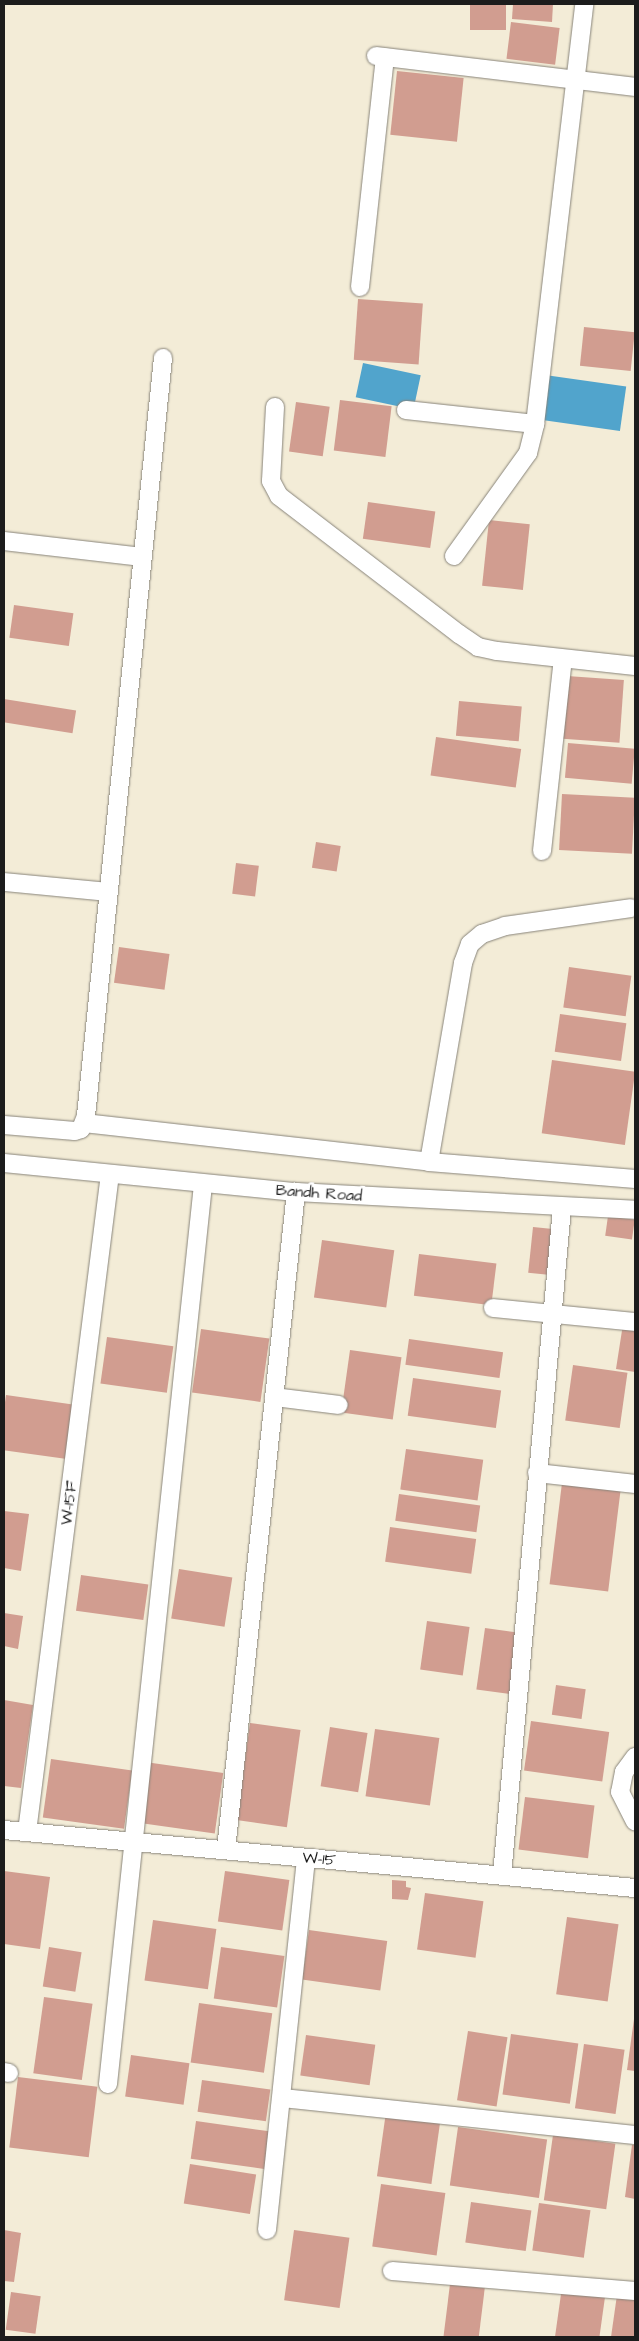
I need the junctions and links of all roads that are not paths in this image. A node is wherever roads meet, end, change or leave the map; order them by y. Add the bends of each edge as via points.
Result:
1 (584, 4) edge
2 (575, 80) junction
3 (635, 87) edge
4 (360, 287) dead end
5 (164, 358) dead end
6 (275, 407) dead end
7 (406, 410) dead end
8 (535, 424) junction
9 (4, 541) edge
10 (454, 556) dead end
11 (142, 557) junction
12 (563, 658) junction
13 (635, 666) edge
14 (542, 851) dead end
15 (4, 882) edge
16 (108, 892) junction
17 (631, 908) dead end
18 (84, 1124) junction
19 (4, 1125) edge
20 (4, 1162) edge
21 (429, 1162) junction
22 (110, 1174) junction
23 (635, 1179) edge
24 (203, 1185) junction
25 (296, 1192) junction
26 (562, 1208) junction
27 (635, 1210) edge
28 (493, 1308) dead end
29 (550, 1313) junction
30 (635, 1322) edge
31 (274, 1397) junction
32 (338, 1405) dead end
33 (537, 1473) junction
34 (635, 1484) edge
35 (635, 1757) edge
36 (635, 1821) edge
37 (4, 1830) edge
38 (27, 1832) junction
39 (132, 1841) junction
40 (226, 1850) junction
41 (306, 1858) junction
42 (502, 1875) junction
43 (635, 1888) edge
44 (108, 2084) dead end
45 (282, 2098) junction
46 (635, 2135) edge
47 (267, 2230) dead end
48 (392, 2271) dead end
49 (635, 2291) edge

1 - 2 street
2 - 3 street
2 - 4 street via 381,57
2 - 8 street
5 - 11 street
6 - 12 street via 271,480 279,496 478,647
7 - 8 street
8 - 10 street via 528,453
9 - 11 street
11 - 16 street
12 - 13 street
12 - 14 street
15 - 16 street
16 - 18 street
17 - 21 street via 505,926 482,934 470,944 463,963
18 - 19 street via 81,1129 69,1131
18 - 21 street
20 - 22 street, Bandh Road
21 - 23 street
22 - 24 street, Bandh Road
22 - 38 street, W-15F
24 - 25 street, Bandh Road
24 - 39 street
25 - 26 street, Bandh Road
25 - 31 street
26 - 27 street, Bandh Road
26 - 29 street
28 - 29 street
29 - 30 street
29 - 33 street
31 - 32 street
31 - 40 street
33 - 34 street
33 - 42 street
35 - 36 street via 624,1772 620,1792
37 - 38 street, W-15
38 - 39 street, W-15
39 - 40 street, W-15
39 - 44 street
40 - 41 street, W-15
41 - 42 street, W-15
41 - 45 street
42 - 43 street, W-15
45 - 46 street
45 - 47 street
48 - 49 street

